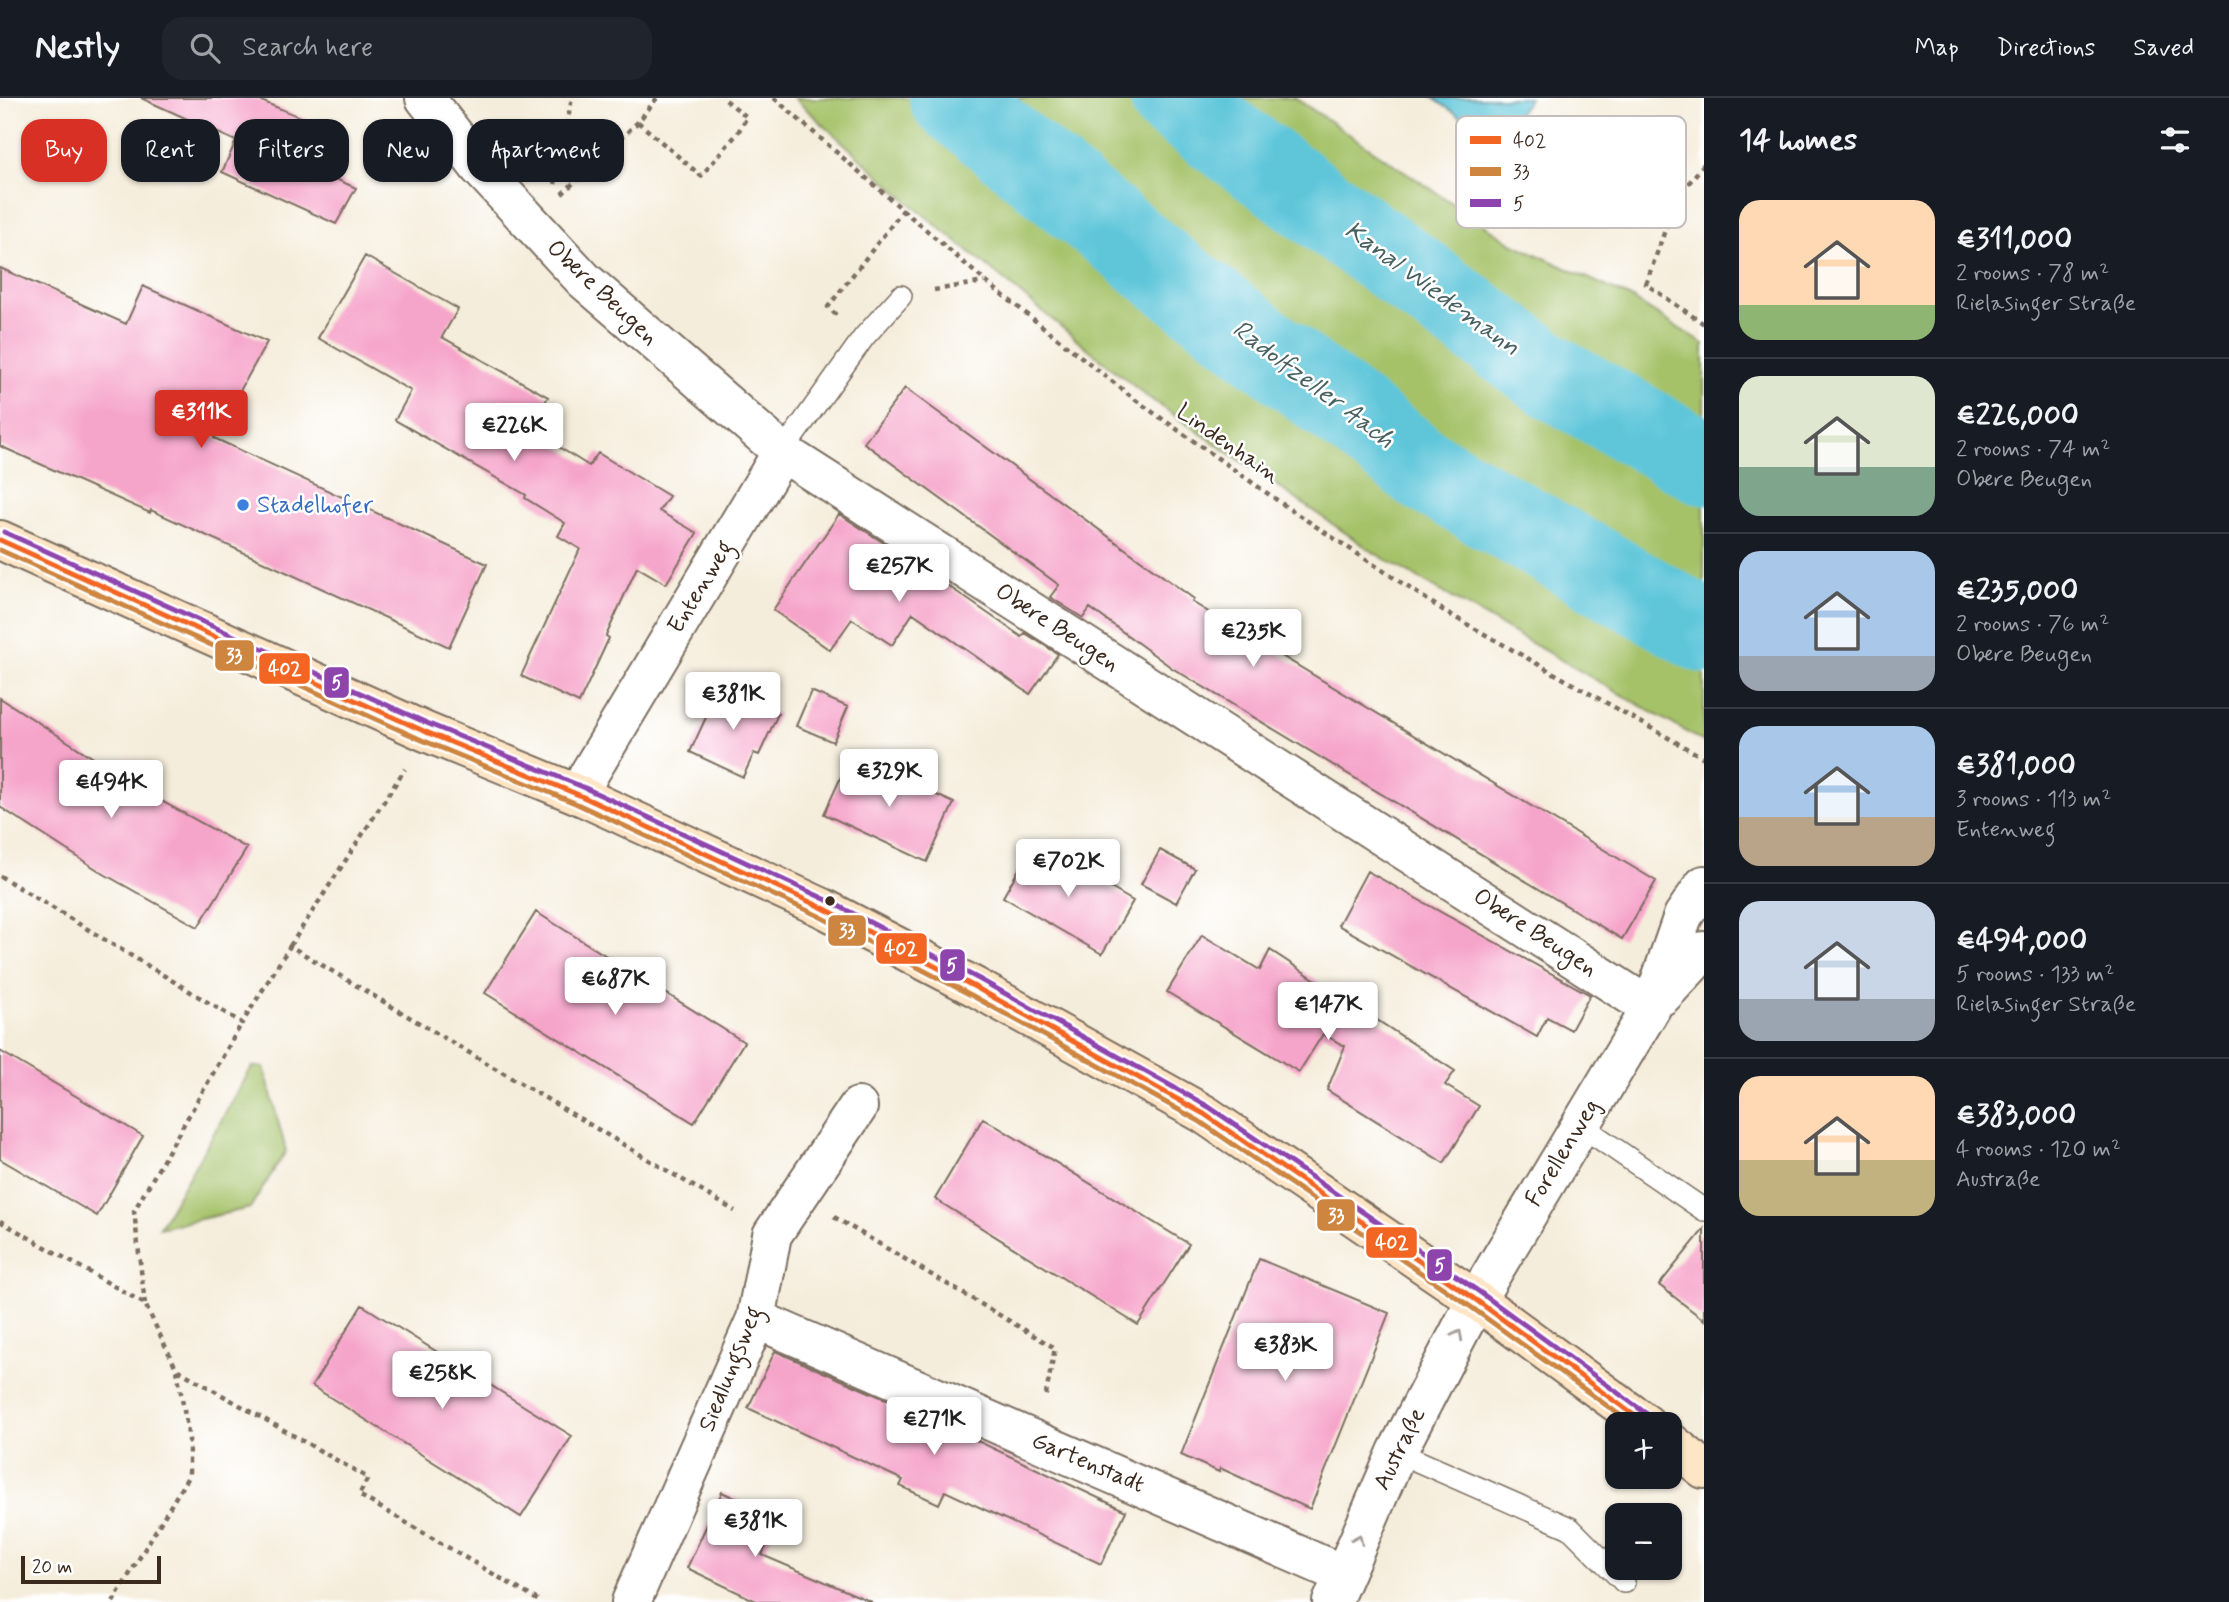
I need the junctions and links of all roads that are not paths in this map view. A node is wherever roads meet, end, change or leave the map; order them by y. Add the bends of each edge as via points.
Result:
1 (425, 98) edge
2 (901, 296) road end
3 (782, 452) junction
4 (0, 540) edge
5 (579, 796) junction
6 (1704, 885) edge
7 (1704, 951) edge
8 (1651, 1008) junction
9 (858, 1107) dead end
10 (1580, 1125) junction
11 (1704, 1210) edge
12 (1476, 1300) junction
13 (756, 1319) junction
14 (1630, 1412) edge
15 (1397, 1452) junction
16 (1682, 1452) edge
17 (1704, 1469) edge
18 (1624, 1582) dead end
19 (1337, 1588) edge
20 (631, 1602) edge

1 - 3 street, Obere Beugen via 479,167 547,222 584,280
2 - 3 lane via 864,337
3 - 5 street, Entenweg
3 - 8 street, Obere Beugen
4 - 5 main road
5 - 12 main road via 823,908 1192,1108
6 - 8 street, Forellenweg via 1683,916
7 - 8 street, Forellenweg
8 - 10 street, Forellenweg
9 - 13 street, Siedlungsweg via 772,1235
10 - 11 lane
10 - 12 street, Forellenweg
12 - 14 main road
15 -> 12 street, Austraße
13 - 19 street, Gartenstadt via 1037,1441
13 - 20 street, Siedlungsweg
15 - 18 lane via 1570,1528
19 -> 15 street, Austraße
16 - 17 main road

